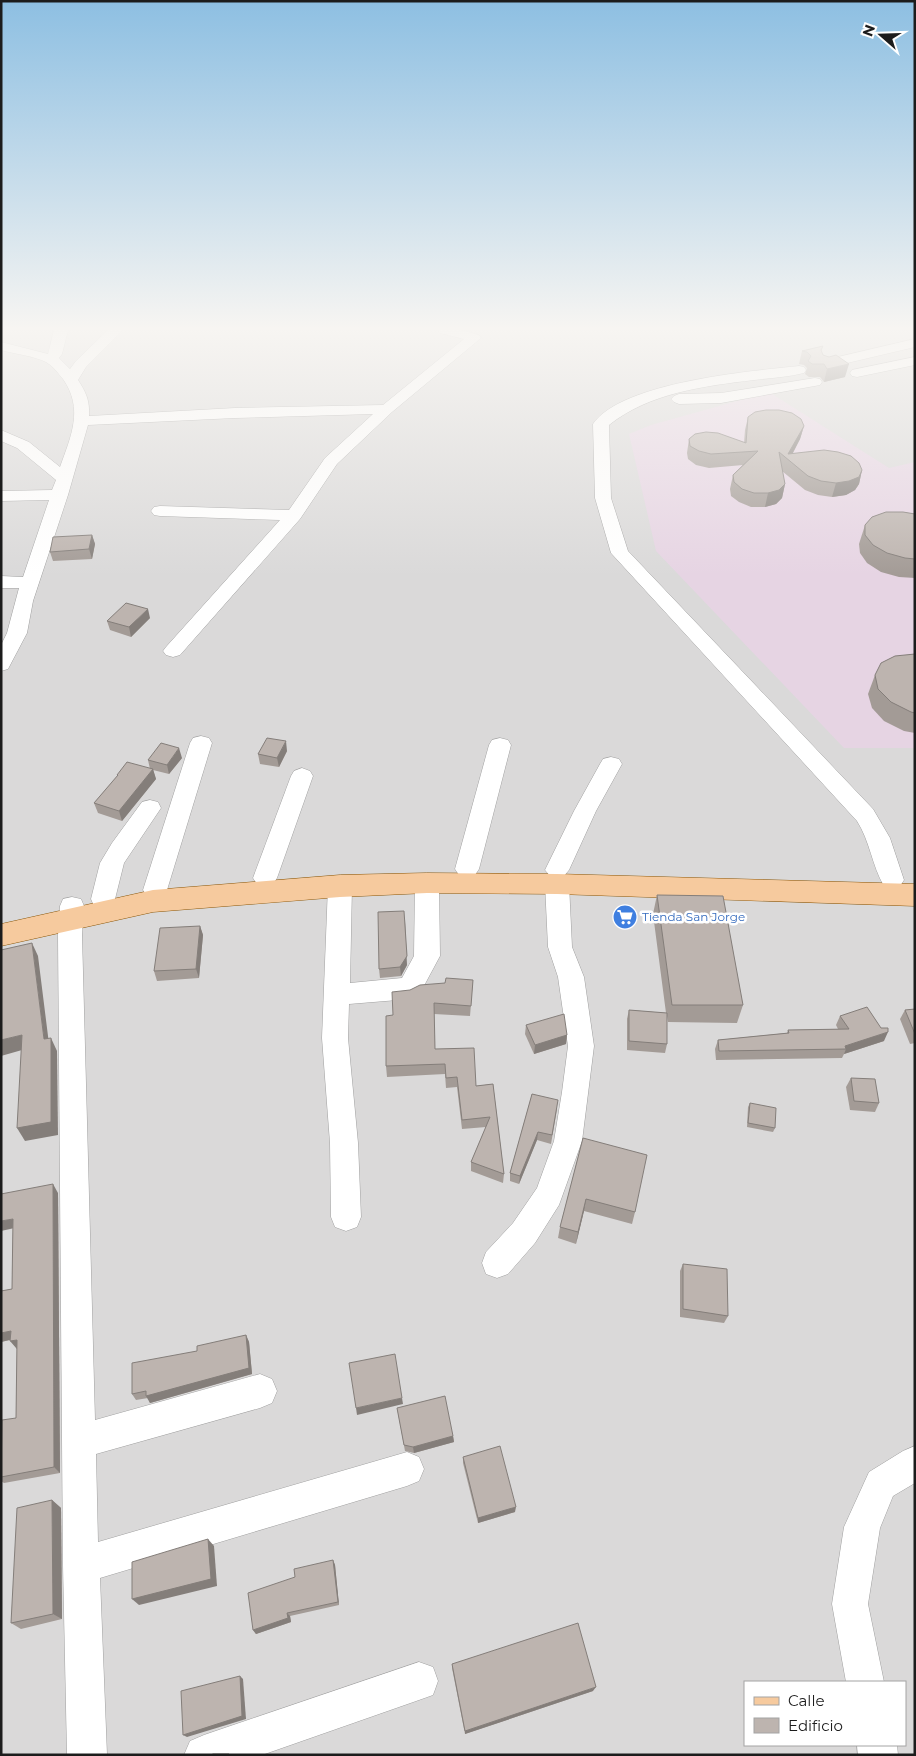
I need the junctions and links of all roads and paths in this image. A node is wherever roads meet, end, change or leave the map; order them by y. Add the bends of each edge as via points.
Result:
1 (82, 412) edge
2 (275, 412) edge
3 (384, 412) edge
4 (617, 412) edge
5 (81, 421) junction
6 (1, 435) edge
7 (62, 487) junction
8 (1, 496) edge
9 (160, 511) dead end
10 (294, 515) junction
11 (1, 582) edge
12 (27, 592) junction
13 (1, 623) edge
14 (173, 651) dead end
15 (1, 665) edge
16 (201, 743) dead end
17 (500, 745) dead end
18 (611, 764) dead end
19 (302, 776) dead end
20 (150, 808) dead end
21 (467, 869) junction
22 (557, 877) junction
23 (265, 878) junction
24 (427, 882) junction
25 (907, 885) edge
26 (340, 886) junction
27 (155, 890) junction
28 (103, 899) junction
29 (71, 913) junction
30 (1, 921) edge
31 (1, 935) edge
32 (336, 994) junction
33 (346, 1217) dead end
34 (497, 1262) dead end
35 (260, 1391) dead end
36 (79, 1442) junction
37 (915, 1463) edge
38 (407, 1469) dead end
39 (81, 1565) junction
40 (420, 1681) dead end
41 (865, 1681) edge
42 (87, 1755) edge
43 (204, 1755) edge

1 - 5 street
2 - 5 street
3 - 10 street via 331,461
4 - 25 street via 602,424 604,498 620,553 865,815
5 - 7 street
6 - 7 street via 23,444 38,455
7 - 8 street
7 - 12 street
9 - 10 street
10 - 14 street
11 - 12 street
12 - 13 street
12 - 15 street via 17,633
16 - 27 street
17 - 21 street
18 - 22 street via 585,812
19 - 23 street
20 - 28 street via 112,863
21 - 22 main road
21 - 23 main road via 341,872
22 - 24 main road
22 - 25 main road
22 - 34 street via 560,947 571,977 581,1046 576,1092 568,1141 549,1195 524,1233
23 - 27 main road
24 - 26 main road
24 - 32 street via 427,956 410,988
26 - 29 main road via 153,901
26 - 32 street
27 - 28 main road
28 - 29 main road
29 - 30 main road
29 - 31 main road
29 - 36 street
32 - 33 street via 335,1038 344,1143
35 - 36 street
36 - 39 street
37 - 41 street via 881,1484 862,1527 850,1604
38 - 39 street
39 - 42 street
40 - 43 street

